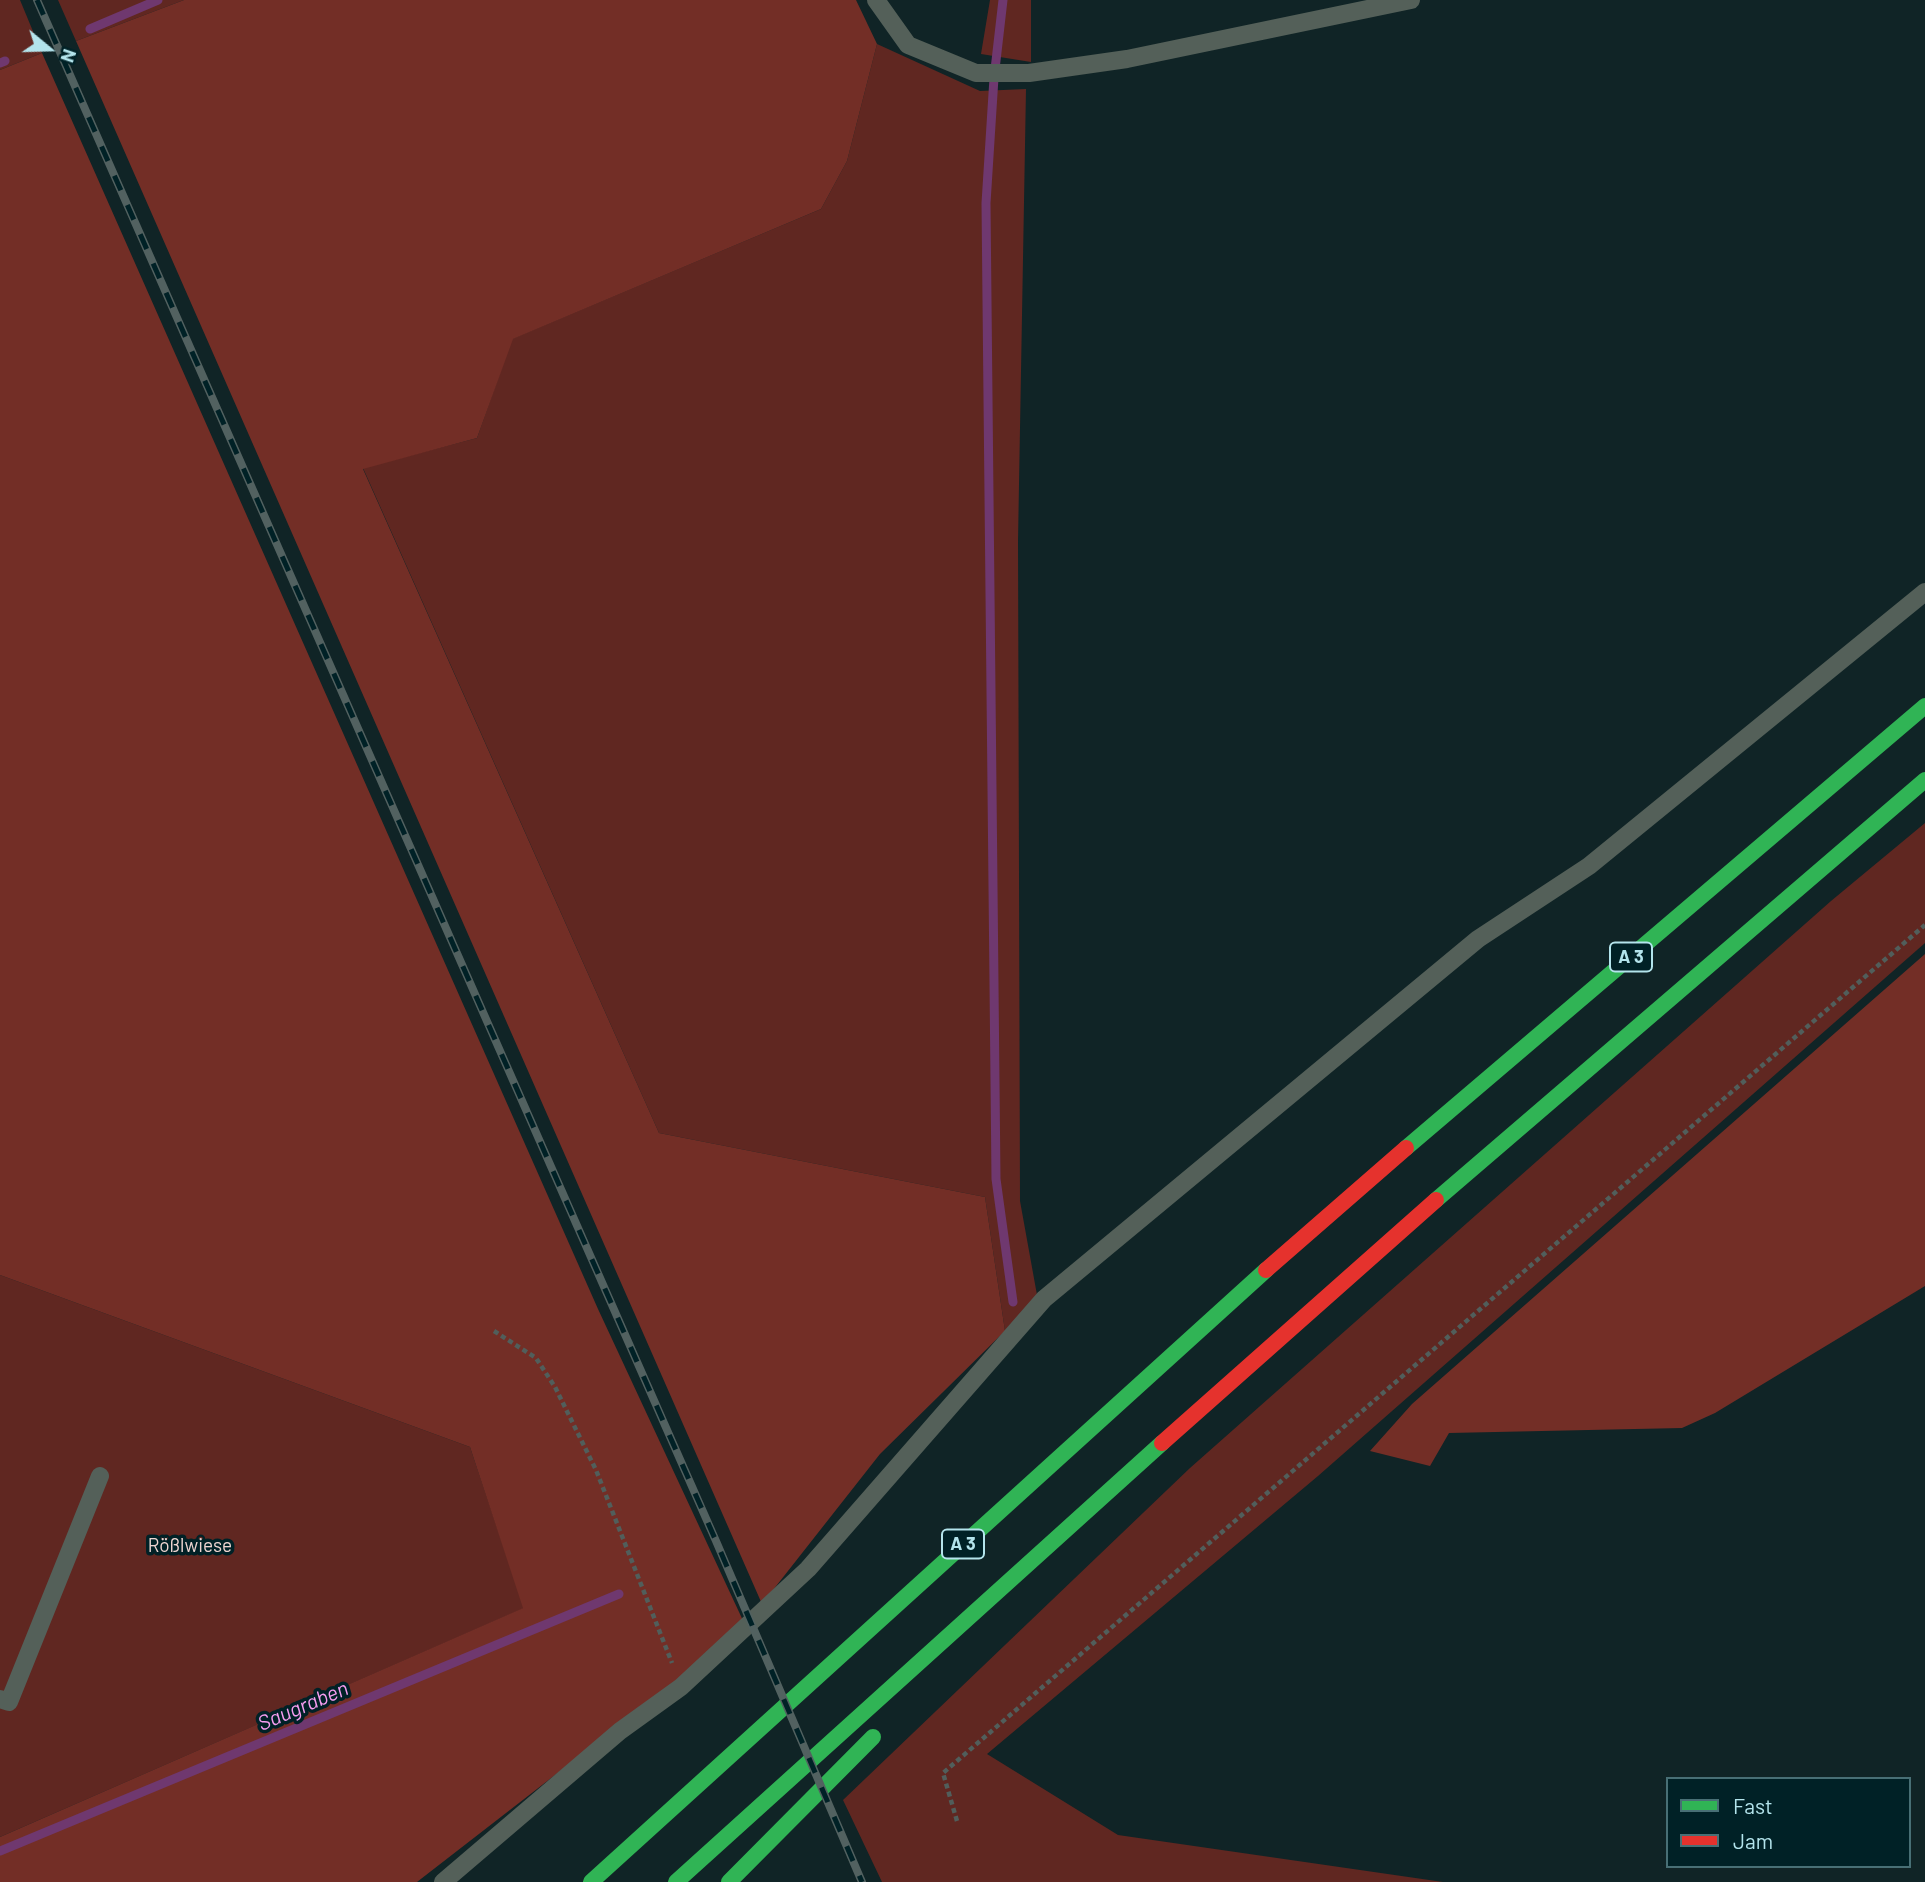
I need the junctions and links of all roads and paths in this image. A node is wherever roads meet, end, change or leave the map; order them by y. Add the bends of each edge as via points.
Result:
1 (876, 0) edge
2 (1411, 0) edge
3 (1925, 592) edge
4 (1925, 706) edge
5 (1925, 780) edge
6 (1925, 925) edge
7 (494, 1331) dead end
8 (100, 1476) dead end
9 (956, 1628) junction
10 (933, 1674) dead end
11 (681, 1687) junction
12 (0, 1699) edge
13 (890, 1722) dead end
14 (957, 1821) dead end
15 (443, 1882) edge
16 (591, 1882) edge
17 (677, 1882) edge
18 (729, 1882) edge

1 - 2 lane via 908,45 976,73 1029,73 1127,59
3 - 11 lane via 1589,866 1478,939 1044,1299 808,1569
4 - 16 highway, A 3 via 1336,1207
5 - 9 highway via 1320,1300
6 - 14 path via 943,1773
7 - 11 path via 537,1358 555,1387 596,1470
8 - 12 lane via 9,1702
9 - 10 highway
9 - 17 highway
11 - 15 lane via 620,1731
13 - 18 highway

